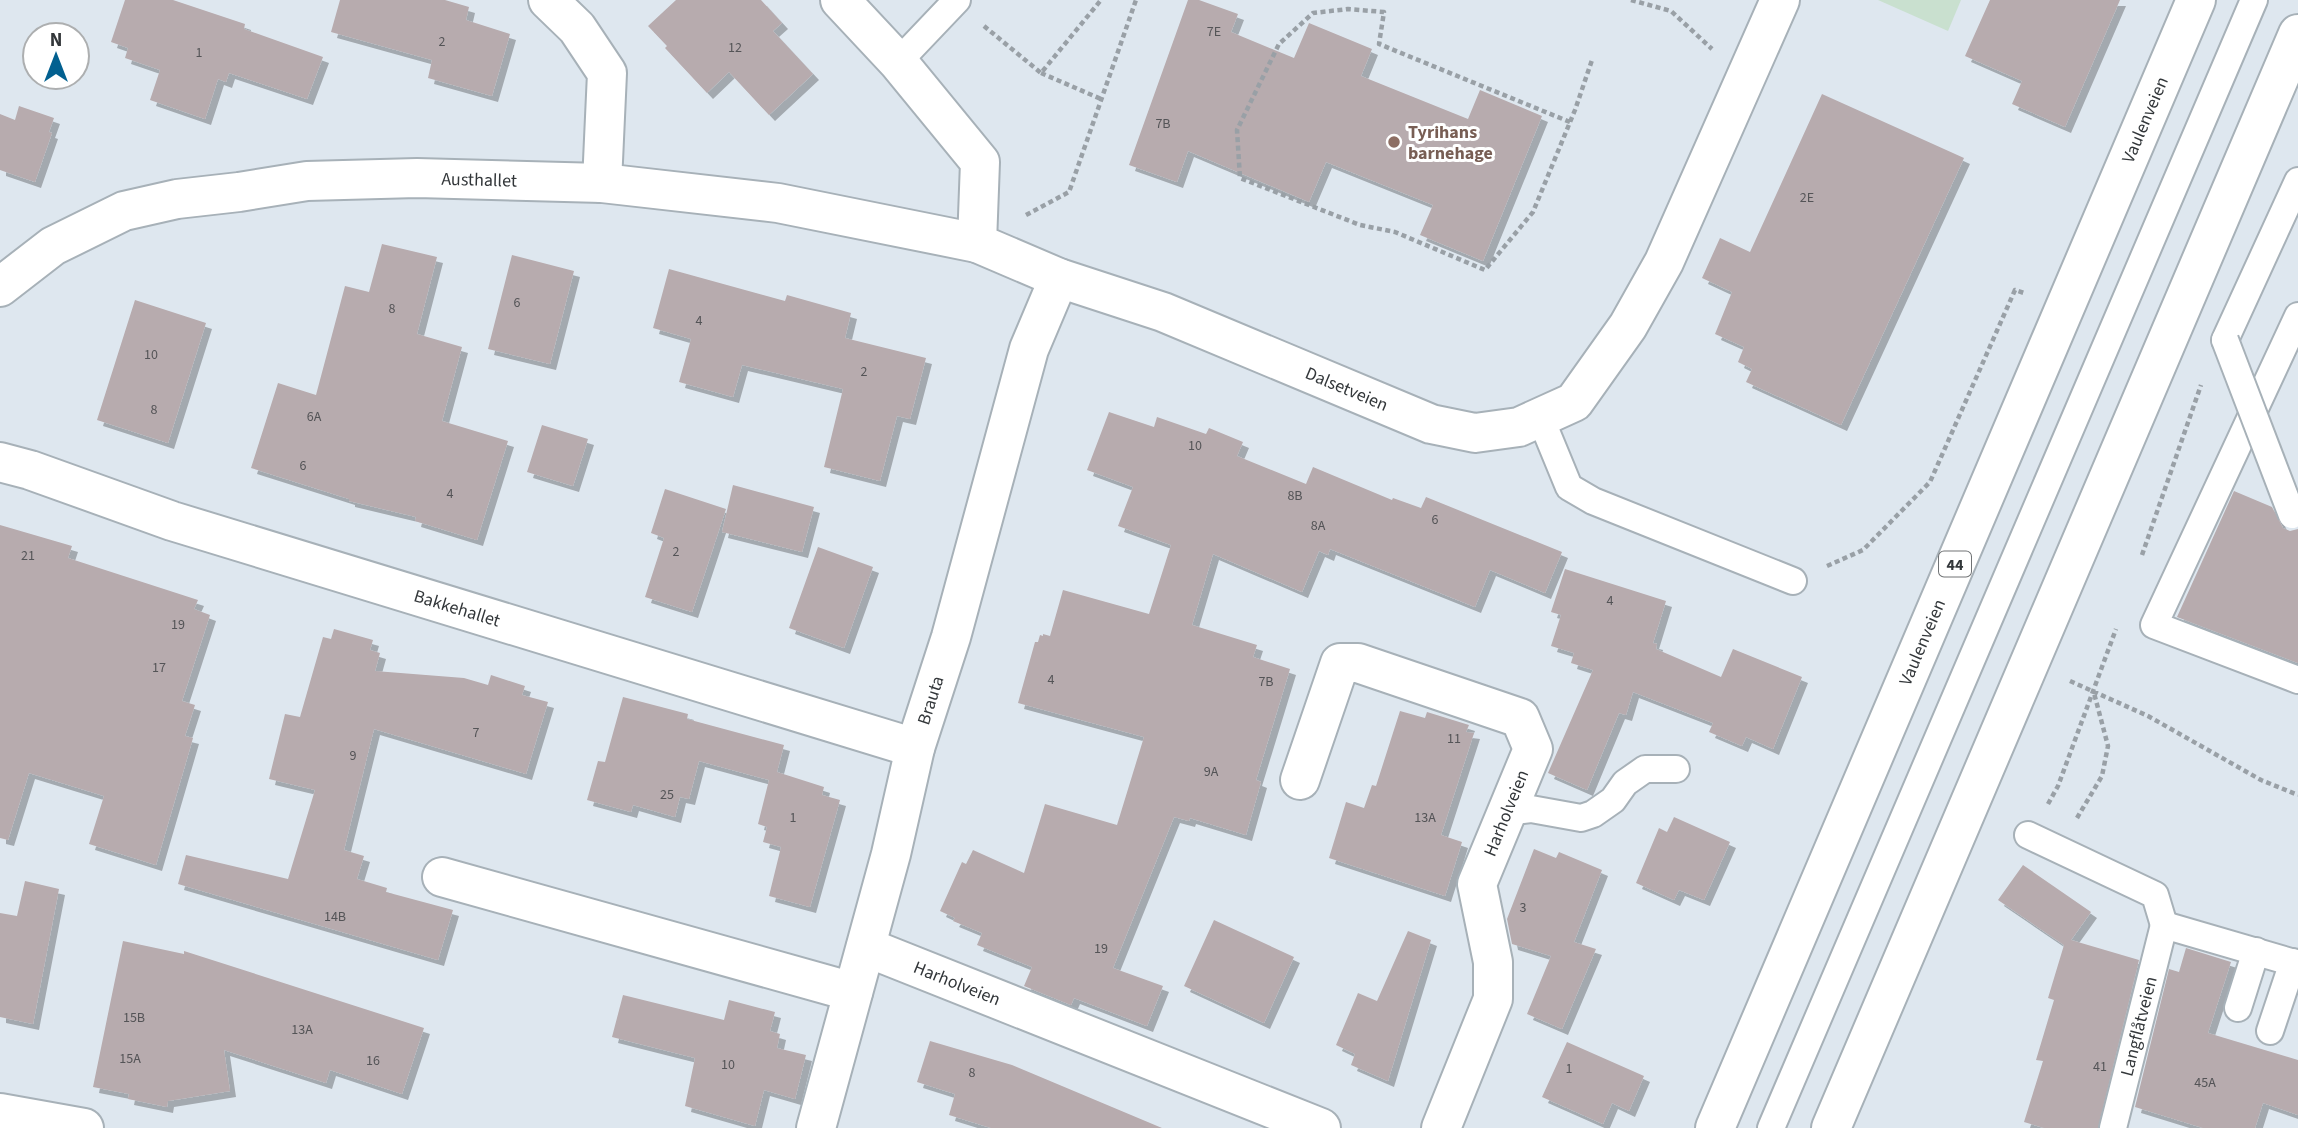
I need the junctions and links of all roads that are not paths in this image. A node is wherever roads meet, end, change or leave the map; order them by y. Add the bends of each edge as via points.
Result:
1 (548, 0) edge
2 (840, 0) edge
3 (1780, 0) edge
4 (2196, 0) edge
5 (2254, 0) edge
6 (957, 2) edge
7 (2298, 34) edge
8 (898, 62) junction
9 (2298, 181) edge
10 (603, 183) junction
11 (977, 243) junction
12 (1059, 278) junction
13 (0, 286) edge
14 (2298, 316) edge
15 (1541, 419) junction
16 (0, 462) edge
17 (2292, 515) dead end
18 (1793, 581) dead end
19 (2298, 680) edge
20 (915, 748) junction
21 (1676, 769) dead end
22 (1300, 780) dead end
23 (1506, 812) junction
24 (2028, 835) dead end
25 (442, 877) dead end
26 (2164, 925) junction
27 (866, 947) junction
28 (2256, 951) junction
29 (2295, 963) edge
30 (853, 992) junction
31 (2238, 1008) dead end
32 (2270, 1031) dead end
33 (0, 1113) edge
34 (84, 1128) edge
35 (816, 1128) edge
36 (1321, 1128) edge
37 (1441, 1128) edge
38 (1715, 1128) edge
39 (1771, 1128) edge
40 (1831, 1128) edge
41 (2113, 1128) edge

1 - 10 street via 577,28 607,73
2 - 8 street
3 - 15 street, Dalsetveien via 1664,262 1628,326 1574,402
4 - 38 street, Vaulenveien / 44
5 - 39 lane
6 - 8 lane
7 - 40 street
8 - 11 street via 981,162
9 - 17 lane, bridge via 2225,340
10 - 11 street, Austhallet via 778,203
10 - 13 street, Austhallet via 417,178 307,181 177,199 124,211 88,228 53,246
11 - 12 street, Dalsetveien
12 - 15 street, Dalsetveien via 1163,312 1431,424 1475,433
12 - 20 street, Brauta via 1029,349 951,637
14 - 19 lane via 2154,625
15 - 18 lane via 1569,487 1593,501
16 - 20 street, Bakkehallet via 172,521
20 - 27 street, Brauta
21 - 23 lane via 1645,769 1625,783 1613,800 1581,818 1531,809
22 - 23 street, Harholveien via 1340,663 1358,663 1520,718 1533,748
23 - 37 street, Harholveien via 1477,884 1493,962 1493,999
24 - 26 lane via 2154,895
25 - 30 street
26 - 28 lane
26 - 41 lane, Langflåtveien
27 - 30 street, Brauta
27 - 36 street, Harholveien
28 - 29 lane
28 - 31 lane
29 - 32 lane
30 - 35 street, Brauta
33 - 34 street

